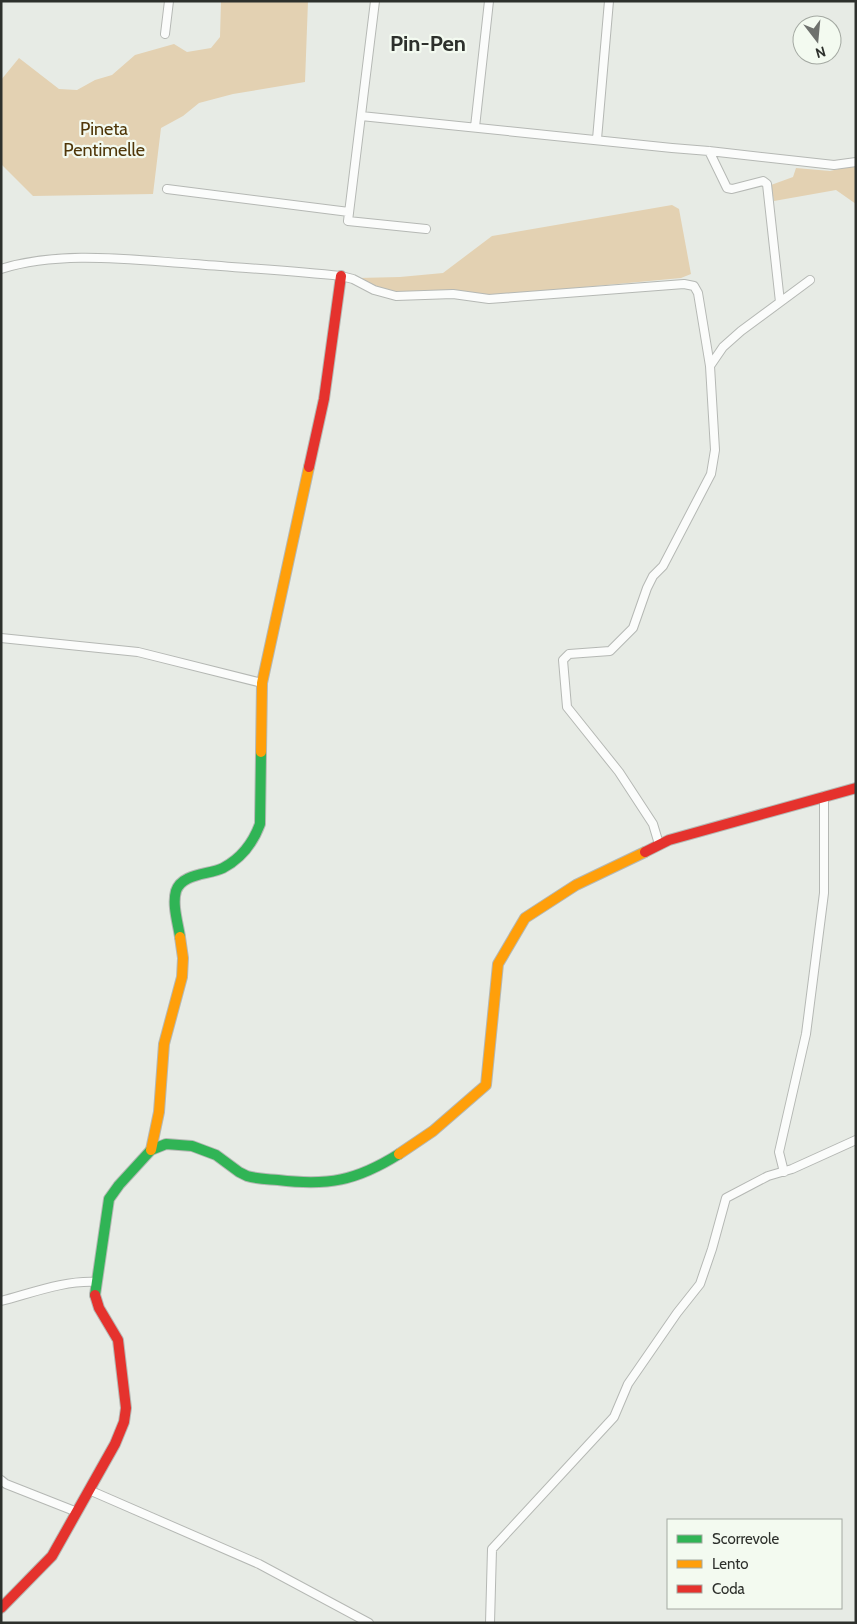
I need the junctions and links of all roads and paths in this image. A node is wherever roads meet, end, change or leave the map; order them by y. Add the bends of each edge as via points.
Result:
1 (169, 1) edge
2 (374, 1) edge
3 (489, 1) edge
4 (609, 1) edge
5 (166, 34) dead end
6 (361, 116) junction
7 (475, 127) junction
8 (597, 139) junction
9 (709, 150) junction
10 (856, 162) edge
11 (167, 189) dead end
12 (349, 212) junction
13 (426, 229) dead end
14 (1, 269) edge
15 (341, 276) junction
16 (810, 280) dead end
17 (780, 302) junction
18 (710, 366) junction
19 (1, 638) edge
20 (262, 683) junction
21 (856, 788) edge
22 (824, 796) junction
23 (660, 844) junction
24 (856, 1140) edge
25 (151, 1150) junction
26 (784, 1172) junction
27 (97, 1282) junction
28 (1, 1301) edge
29 (1, 1480) edge
30 (89, 1490) junction
31 (77, 1512) junction
32 (1, 1608) edge
33 (369, 1623) edge
34 (490, 1623) edge

1 - 5 street
2 - 6 street
3 - 7 street
4 - 8 street
6 - 7 street
6 - 12 street
7 - 8 street
8 - 9 street
9 - 10 street via 834,165
9 - 17 street via 727,188 763,181 768,184
11 - 12 street
12 - 13 street via 348,221
14 - 15 street via 41,260 121,259
15 - 18 street via 396,296 452,294 489,300 684,284 694,286 698,293
15 - 20 street via 324,399
16 - 17 street
17 - 18 street via 723,347
18 - 23 street via 715,450 711,474 663,566 653,576 633,628 610,651 569,654 563,660 566,707 619,772 652,824
19 - 20 street via 138,652
20 - 25 street via 261,810 256,836 228,865 181,883 176,891 184,966 164,1045
21 - 22 street
22 - 23 street
22 - 26 street via 824,893 806,1034 779,1152
23 - 25 street via 576,885 526,918 498,964 486,1085 417,1144 368,1171 325,1183 246,1176 215,1155 194,1146 163,1145
24 - 26 street
25 - 27 street via 109,1199
26 - 34 street via 768,1176 726,1198 700,1284 628,1384 614,1417 492,1549
27 - 28 street via 54,1287
27 - 30 street via 97,1303 118,1340 126,1408 115,1444
29 - 31 street
30 - 31 street
30 - 33 street via 259,1564
31 - 32 street via 52,1556

